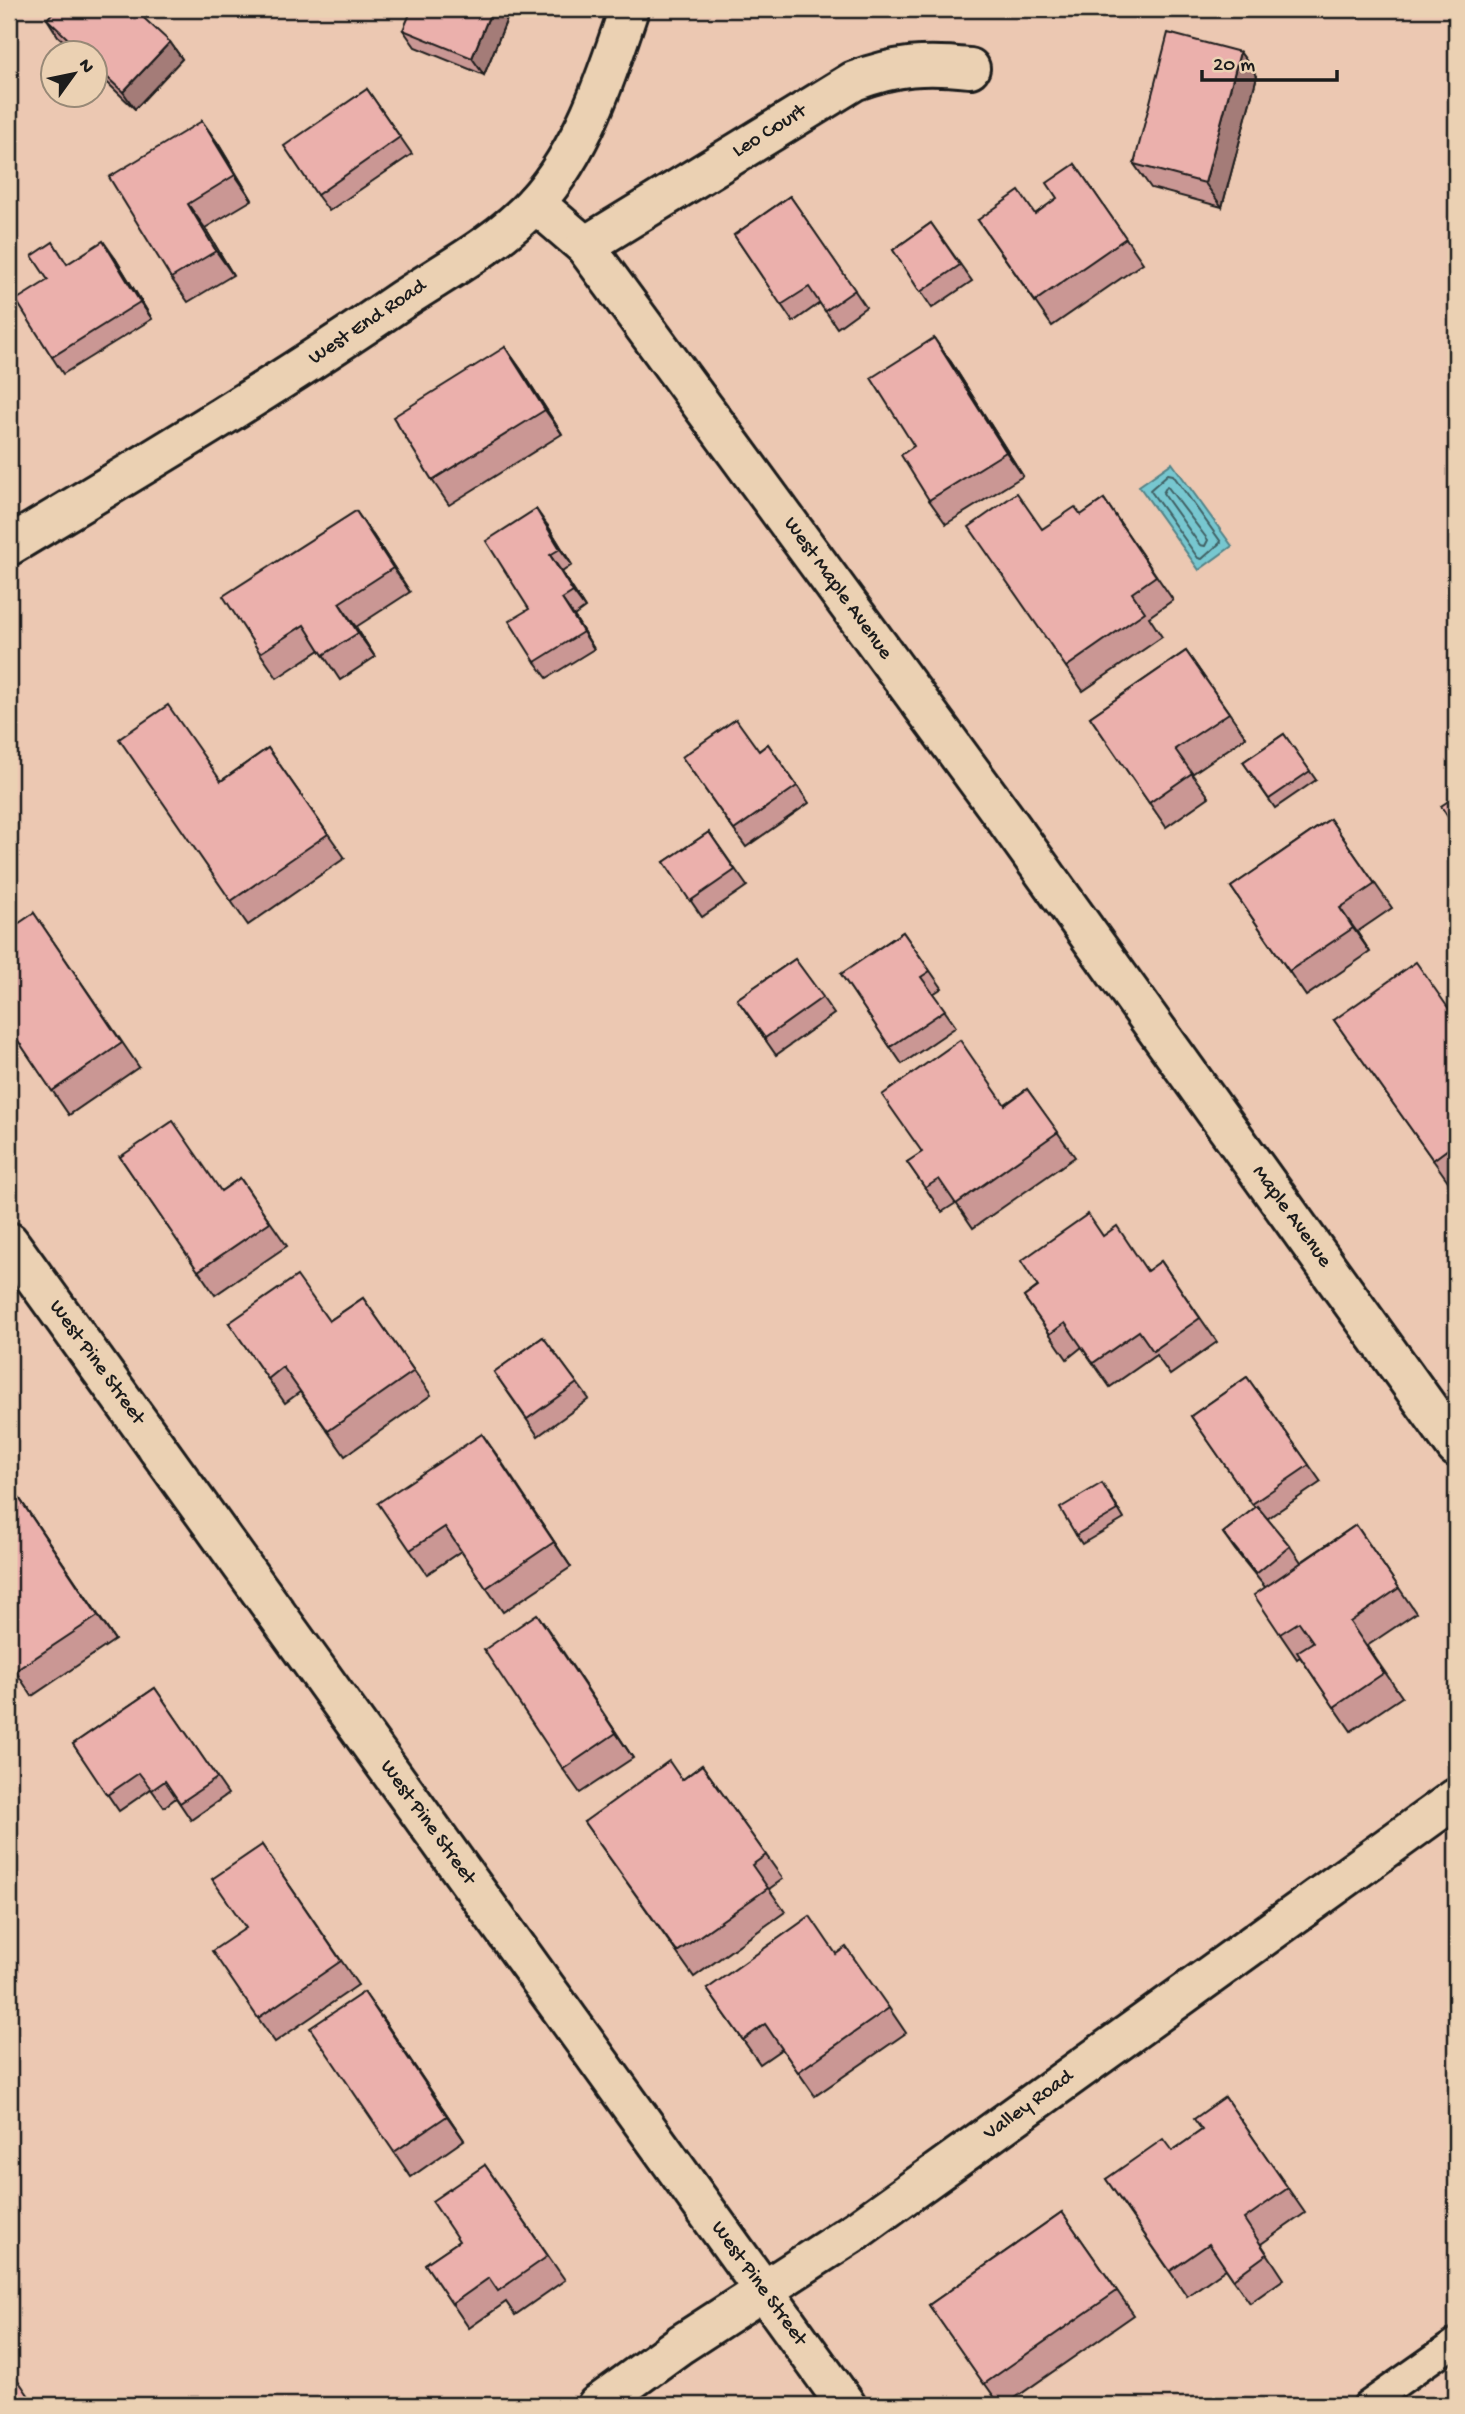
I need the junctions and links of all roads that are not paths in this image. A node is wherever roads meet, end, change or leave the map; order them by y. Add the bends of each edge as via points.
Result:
1 (629, 9) edge
2 (970, 68) dead end
3 (535, 203) junction
4 (586, 246) junction
5 (9, 546) edge
6 (1126, 986) joint
7 (9, 1241) edge
8 (1456, 1447) edge
9 (1456, 1798) edge
10 (764, 2291) junction
11 (1456, 2342) edge
12 (597, 2405) edge
13 (846, 2405) edge
14 (1367, 2405) edge

1 - 3 street, West End Road via 607,74 573,148
2 - 4 street, Leo Court via 929,64 889,68 854,81
3 - 4 street, West Maple Avenue
3 - 5 street, West End Road via 492,239 302,368
4 - 6 street, West Maple Avenue
6 - 8 street, Maple Avenue
7 - 10 street, West Pine Street
9 - 10 street, Valley Road via 857,2230
10 - 12 street, Valley Road
10 - 13 street, West Pine Street
11 - 14 lane

